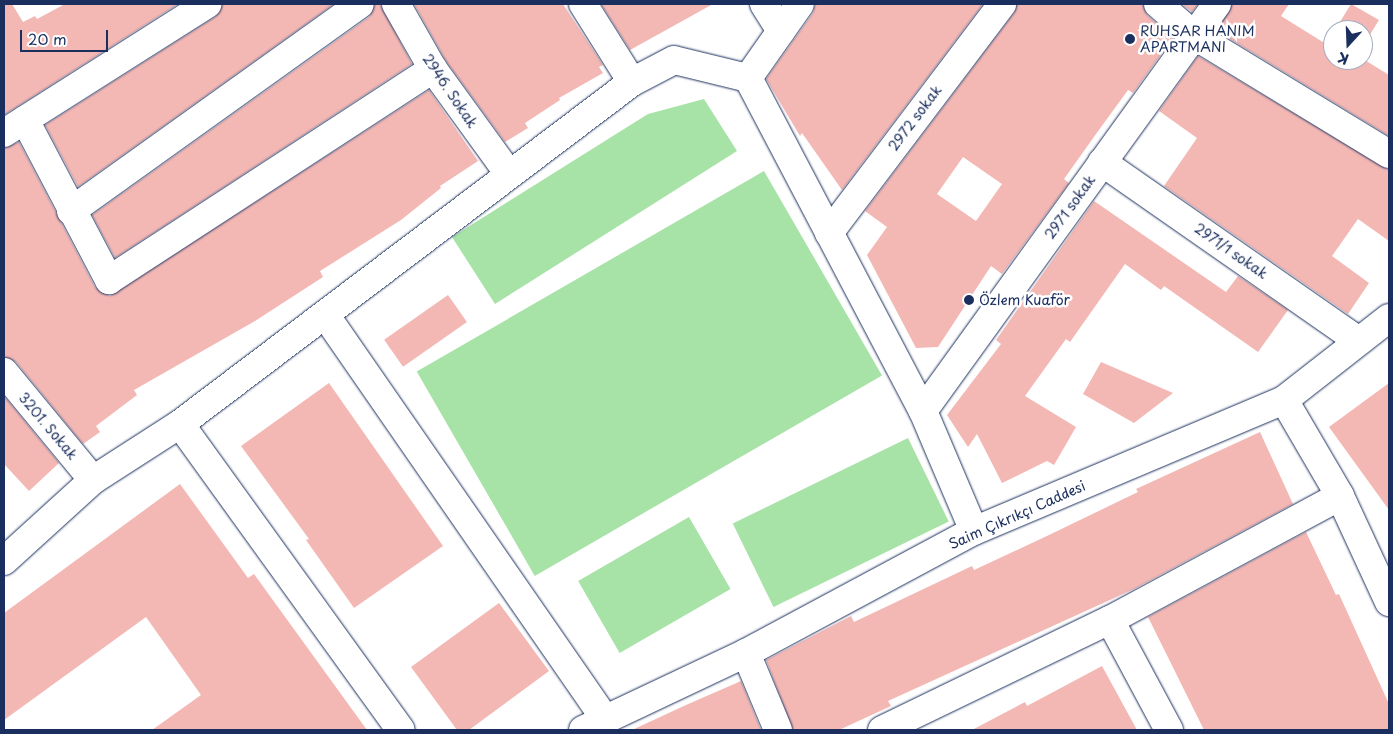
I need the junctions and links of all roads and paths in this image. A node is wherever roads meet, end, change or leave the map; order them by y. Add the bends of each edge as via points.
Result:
1 (208, 4) edge
2 (360, 4) edge
3 (396, 4) edge
4 (583, 4) edge
5 (764, 4) edge
6 (800, 4) edge
7 (1002, 4) edge
8 (1158, 4) edge
9 (1217, 4) edge
10 (781, 31) junction
11 (1195, 36) junction
12 (433, 69) junction
13 (748, 78) junction
14 (632, 82) junction
15 (14, 127) edge
16 (1389, 154) edge
17 (1102, 162) junction
18 (509, 174) junction
19 (71, 211) junction
20 (828, 233) junction
21 (326, 316) junction
22 (1389, 318) edge
23 (1360, 341) junction
24 (4, 372) edge
25 (1284, 400) junction
26 (923, 410) junction
27 (180, 424) junction
28 (93, 480) junction
29 (1340, 496) junction
30 (974, 531) junction
31 (4, 561) edge
32 (1389, 601) edge
33 (1110, 620) junction
34 (746, 653) junction
35 (594, 725) edge
36 (401, 730) edge
37 (778, 730) edge
38 (882, 730) edge
39 (1169, 730) edge

1 - 15 street
2 - 19 street
3 - 12 street, 2946. Sokak
4 - 14 street
5 - 10 street
6 - 10 street
7 - 20 street, 2972 sokak
8 - 11 street
9 - 11 street, 2971 sokak
10 - 13 street
11 - 16 street
11 - 17 street, 2971 sokak
12 - 18 street, 2946. Sokak
12 - 19 street via 109,280
13 - 14 street via 674,60
13 - 20 street
14 - 18 street
15 - 19 street
17 - 23 street, 2971/1 sokak
17 - 26 street, 2971 sokak
18 - 21 street
20 - 26 street
21 - 27 street
21 - 35 street
22 - 23 street, Saim Çıkrıkçı Caddesi
23 - 25 street, Saim Çıkrıkçı Caddesi
24 - 28 street, 3201. Sokak
25 - 29 street
25 - 30 street, Saim Çıkrıkçı Caddesi
26 - 30 street
27 - 28 street
27 - 36 street
28 - 31 street
29 - 32 street
29 - 33 street
30 - 34 street, Saim Çıkrıkçı Caddesi
33 - 38 street
33 - 39 street
34 - 35 street, Saim Çıkrıkçı Caddesi
34 - 37 street

